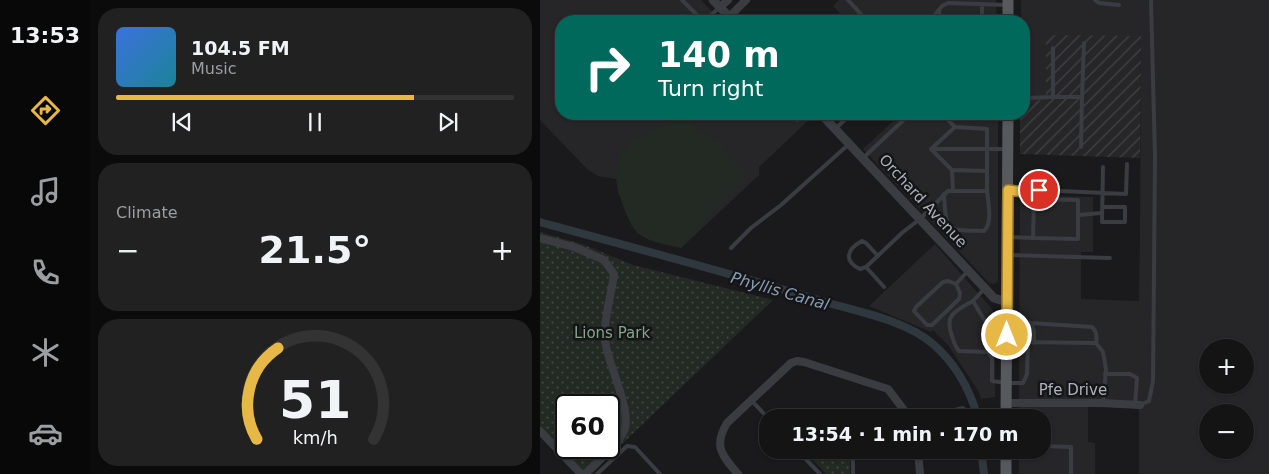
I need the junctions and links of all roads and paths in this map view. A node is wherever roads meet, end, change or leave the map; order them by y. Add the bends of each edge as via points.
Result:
1 (682, 0) edge
2 (713, 0) edge
3 (728, 0) edge
4 (746, 0) edge
5 (848, 0) edge
6 (1095, 0) edge
7 (1151, 0) edge
8 (1008, 2) edge
9 (982, 4) junction
10 (1119, 5) dead end
11 (720, 7) junction
12 (939, 11) junction
13 (697, 15) edge
14 (710, 15) edge
15 (727, 15) edge
16 (734, 15) edge
17 (861, 15) edge
18 (935, 15) edge
19 (939, 15) edge
20 (982, 15) edge
21 (1008, 15) edge
22 (1084, 43) dead end
23 (1053, 48) dead end
24 (1053, 97) junction
25 (1082, 97) junction
26 (1030, 98) edge
27 (827, 120) edge
28 (845, 120) edge
29 (904, 120) edge
30 (948, 120) edge
31 (1008, 120) edge
32 (955, 127) junction
33 (835, 129) junction
34 (849, 144) junction
35 (1081, 147) dead end
36 (986, 149) junction
37 (1008, 149) junction
38 (931, 150) junction
39 (863, 158) junction
40 (1127, 164) dead end
41 (1102, 167) dead end
42 (952, 170) junction
43 (987, 170) junction
44 (988, 190) junction
45 (1008, 190) junction
46 (953, 191) junction
47 (1031, 193) junction
48 (1103, 193) junction
49 (944, 194) junction
50 (1034, 199) junction
51 (1103, 207) junction
52 (1101, 213) junction
53 (1079, 215) junction
54 (920, 219) junction
55 (1007, 237) junction
56 (540, 238) edge
57 (1033, 238) junction
58 (730, 248) dead end
59 (878, 256) junction
60 (1007, 256) junction
61 (1110, 258) dead end
62 (866, 267) junction
63 (969, 270) junction
64 (956, 284) junction
65 (884, 287) dead end
66 (985, 288) junction
67 (973, 301) junction
68 (1007, 302) junction
69 (1031, 323) junction
70 (1007, 324) junction
71 (988, 326) junction
72 (1007, 342) junction
73 (1028, 342) junction
74 (1034, 343) junction
75 (1096, 343) junction
76 (988, 352) junction
77 (1105, 374) junction
78 (1007, 383) junction
79 (751, 400) junction
80 (1006, 403) junction
81 (1103, 403) junction
82 (1138, 405) junction
83 (760, 409) edge
84 (903, 409) edge
85 (1006, 409) edge
86 (540, 431) edge
87 (1051, 446) edge
88 (806, 459) edge
89 (852, 459) edge
90 (919, 459) edge
91 (1006, 459) edge
92 (581, 474) edge
93 (585, 474) edge
94 (597, 474) edge
95 (660, 474) edge
96 (738, 474) edge
97 (820, 474) edge
98 (853, 474) edge
99 (920, 474) edge
100 (1006, 474) edge
101 (1072, 474) edge

1 - 13 lane
2 - 11 street
3 - 11 street
4 - 16 street
5 - 17 lane
6 - 10 lane
7 - 82 lane via 1153,381 1149,401
8 - 9 lane
8 - 21 main road
9 - 12 lane via 948,4
9 - 20 lane
11 - 14 lane
11 - 15 street
12 - 18 lane
12 - 19 lane
22 - 25 lane
23 - 24 lane
24 - 25 lane
24 - 26 lane
25 - 35 lane
27 - 33 street, Orchard Avenue
28 - 33 lane
29 - 39 lane
30 - 32 lane
31 - 37 main road
32 - 36 lane via 987,129
32 - 38 lane
33 - 34 street, Orchard Avenue
34 - 39 street, Orchard Avenue
34 - 58 lane
36 - 37 lane
36 - 38 lane
36 - 43 lane
37 - 45 main road
38 - 42 lane
39 - 54 street, Orchard Avenue
40 - 48 lane via 1126,194
41 - 48 lane
42 - 43 lane
42 - 46 lane
43 - 44 lane
44 - 46 lane
44 - 49 lane via 989,222 984,231 959,230 949,225
45 - 47 lane
45 - 55 main road
46 - 49 lane
47 - 48 lane via 1039,190
47 - 50 lane
48 - 51 lane
49 - 54 lane
50 - 53 lane via 1078,200
50 - 57 lane
51 - 52 lane
51 - 52 lane via 1125,207 1125,222 1102,222
52 - 53 lane
53 - 57 lane via 1078,239
54 - 59 lane
54 - 63 street, Orchard Avenue
55 - 57 lane
55 - 60 main road
56 - 93 street via 574,247 604,260 614,274 605,326 606,345 625,413 625,426 605,454
59 - 62 lane
59 - 62 lane via 862,241 854,246 849,260 860,269
60 - 61 lane
60 - 68 main road
62 - 65 lane
63 - 64 lane
63 - 66 street, Orchard Avenue
64 - 64 lane via 959,299 932,325 927,325 914,311 916,307 943,282
66 - 67 lane
66 - 68 street, Orchard Avenue via 994,298
67 - 71 lane
67 - 76 lane via 953,315 948,327 959,351
68 - 70 main road
69 - 70 lane
69 - 74 lane
69 - 75 lane via 1092,327
70 - 71 lane
70 - 72 main road
71 - 76 lane
72 - 73 lane
72 - 78 main road
73 - 74 lane
73 - 78 lane via 1027,374 1023,383
74 - 75 lane
75 - 77 lane via 1103,352
76 - 78 lane via 992,358 992,381
77 - 81 lane
77 - 82 lane via 1130,374 1137,378
78 - 80 main road
79 - 83 lane
79 - 84 street via 786,367 804,362 888,389
79 - 96 street via 727,423 720,438 722,455
80 - 81 street, Pfe Drive
80 - 85 main road
81 - 82 street, Pfe Drive
86 - 92 street
87 - 101 lane via 1071,447
88 - 97 lane
89 - 98 lane
90 - 99 street
91 - 100 main road
94 - 95 lane via 631,445

